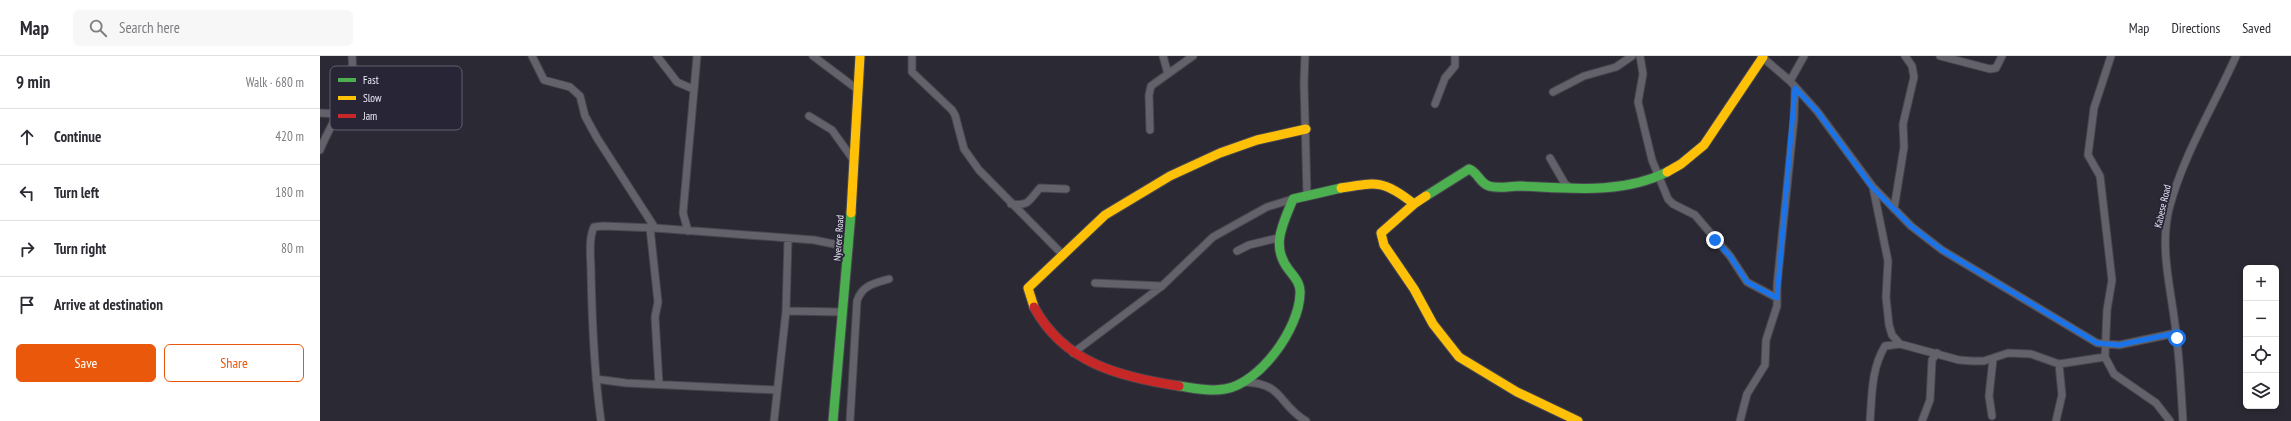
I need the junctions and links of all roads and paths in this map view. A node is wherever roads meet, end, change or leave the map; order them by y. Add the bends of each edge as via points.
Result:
1 (352, 56) edge
2 (532, 56) edge
3 (657, 56) edge
4 (697, 56) edge
5 (813, 56) edge
6 (860, 56) edge
7 (912, 56) edge
8 (1163, 56) edge
9 (1193, 56) edge
10 (1306, 56) edge
11 (1456, 56) edge
12 (1632, 56) edge
13 (1640, 56) edge
14 (1764, 56) edge
15 (1804, 56) edge
16 (1905, 56) edge
17 (1940, 56) edge
18 (2002, 56) edge
19 (2111, 56) edge
20 (2236, 56) edge
21 (353, 66) edge
22 (1168, 74) junction
23 (1790, 81) junction
24 (857, 88) junction
25 (1795, 88) junction
26 (693, 89) junction
27 (1553, 92) dead end
28 (1435, 104) dead end
29 (320, 113) edge
30 (330, 114) edge
31 (810, 116) dead end
32 (1306, 129) junction
33 (330, 130) edge
34 (1150, 130) dead end
35 (320, 150) edge
36 (1550, 158) dead end
37 (853, 160) junction
38 (1658, 176) junction
39 (1872, 187) junction
40 (1066, 189) dead end
41 (1573, 189) junction
42 (1307, 195) junction
43 (1293, 199) junction
44 (1011, 204) junction
45 (1414, 204) junction
46 (1894, 209) junction
47 (652, 228) junction
48 (688, 231) junction
49 (1278, 238) junction
50 (788, 239) junction
51 (849, 247) junction
52 (1237, 251) dead end
53 (1063, 255) junction
54 (889, 279) dead end
55 (1095, 283) dead end
56 (1162, 286) junction
57 (1777, 298) junction
58 (786, 311) junction
59 (842, 312) junction
60 (2176, 333) junction
61 (1900, 344) junction
62 (2106, 345) junction
63 (1073, 353) junction
64 (1937, 353) junction
65 (2106, 357) junction
66 (1992, 358) junction
67 (2059, 364) junction
68 (596, 379) junction
69 (1245, 382) junction
70 (659, 384) junction
71 (776, 390) junction
72 (1992, 416) dead end
73 (601, 421) edge
74 (774, 421) edge
75 (833, 421) edge
76 (850, 421) edge
77 (1306, 421) edge
78 (1578, 421) edge
79 (1740, 421) edge
80 (1870, 421) edge
81 (1922, 421) edge
82 (2056, 421) edge
83 (2170, 421) edge
84 (2183, 421) edge

1 - 21 street
2 - 47 street via 544,80 570,87 580,96 585,116 597,138
3 - 26 street via 677,82
4 - 26 street
5 - 24 street
6 - 24 main road, Nyerere Road
7 - 44 street via 912,72 955,115 964,149 979,170
8 - 22 street
9 - 22 street
10 - 32 street
11 - 28 street via 1455,66 1445,78
12 - 27 street via 1616,67 1584,76
13 - 38 street via 1643,74 1638,102 1646,141
14 - 23 street
14 - 38 main road via 1743,86 1728,114 1698,151
15 - 23 street
16 - 46 street via 1912,66 1914,77 1903,124 1904,147
17 - 18 street via 1990,69 1996,68
19 - 62 street via 2094,108 2088,155 2100,176 2112,280 2107,310
20 - 60 street, Kabese Road via 2178,182 2169,210 2165,251
22 - 34 street via 1149,90
23 - 25 street
24 - 37 main road, Nyerere Road
25 - 39 street via 1817,111
25 - 57 street
26 - 48 street via 683,212
29 - 30 street
31 - 37 street via 832,130
32 - 42 street
32 - 53 main road via 1257,140 1220,153 1170,176 1106,215
33 - 35 street
36 - 41 street via 1565,184
37 - 51 main road, Nyerere Road
38 - 41 main road via 1615,188
38 - 57 street via 1668,199 1695,215 1730,256 1747,282
39 - 46 street
39 - 61 street via 1888,261 1886,297 1889,325 1892,335
40 - 44 street via 1040,188 1027,203
41 - 45 main road via 1492,187 1480,181 1474,172 1468,169
42 - 43 main road
42 - 45 main road via 1380,184 1394,188
43 - 49 main road
43 - 56 street via 1267,207 1213,237
44 - 53 street
45 - 78 main road via 1385,229 1381,238 1433,324 1467,364 1517,392
46 - 62 street via 1942,250 2069,327
47 - 48 street
47 - 68 street via 598,226 592,229 591,298
47 - 70 street via 658,302 655,317
48 - 50 street
49 - 52 street via 1249,245
49 - 69 main road via 1280,255 1300,286 1297,314 1289,332 1274,354
50 - 51 street via 814,240
50 - 58 street
51 - 59 main road, Nyerere Road
53 - 63 main road via 1028,288 1028,292 1030,301 1041,319 1063,346
54 - 76 street via 867,286 860,292 857,301
55 - 56 street
56 - 63 street
57 - 79 street via 1776,312 1766,340 1765,365 1747,394
58 - 59 street
58 - 71 street
59 - 75 main road, Nyerere Road
60 - 62 street via 2119,345
60 - 84 street, Kabese Road
61 - 64 street
61 - 80 street via 1885,346 1881,353 1872,379
62 - 65 street
63 - 69 main road via 1107,367 1186,387 1211,391
64 - 66 street via 1959,360 1984,361
64 - 81 street via 1932,360 1930,400
65 - 67 street
65 - 83 street via 2114,374 2156,403
66 - 67 street via 2008,353 2031,354
66 - 72 street via 1989,396
67 - 82 street via 2062,395
68 - 70 street
68 - 73 street
69 - 77 street via 1261,383 1274,388 1296,415
70 - 71 street
71 - 74 street

